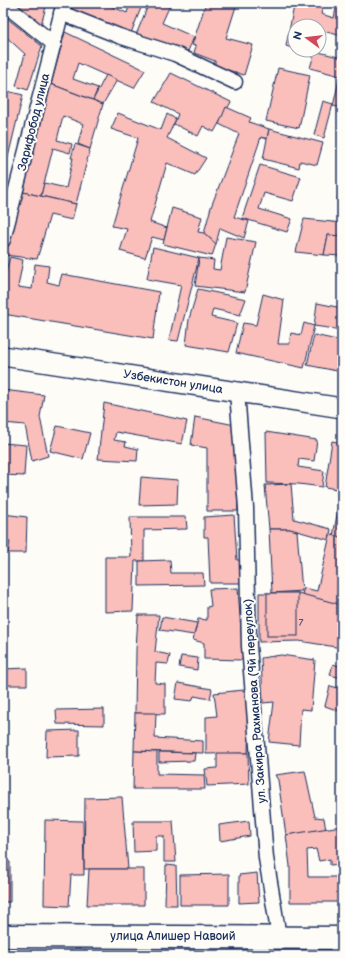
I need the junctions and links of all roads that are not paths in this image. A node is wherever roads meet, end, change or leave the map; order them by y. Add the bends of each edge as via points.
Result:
1 (3, 3) edge
2 (63, 8) edge
3 (54, 44) junction
4 (235, 82) dead end
5 (3, 240) edge
6 (3, 356) edge
7 (237, 392) junction
8 (342, 408) edge
9 (3, 936) edge
10 (279, 937) junction
11 (339, 944) edge

1 - 3 street
2 - 3 street, Зарифобод улица
2 - 4 street via 119,36 175,54
3 - 5 street, Зарифобод улица
6 - 7 main road, Узбекистон улица
7 - 8 main road, Узбекистон улица
7 - 10 street, ул. Закира Рахманова (9й переулок) via 246,508 249,646 266,858
9 - 10 main road, улица Алишер Навоий
10 - 11 main road, улица Алишер Навоий

